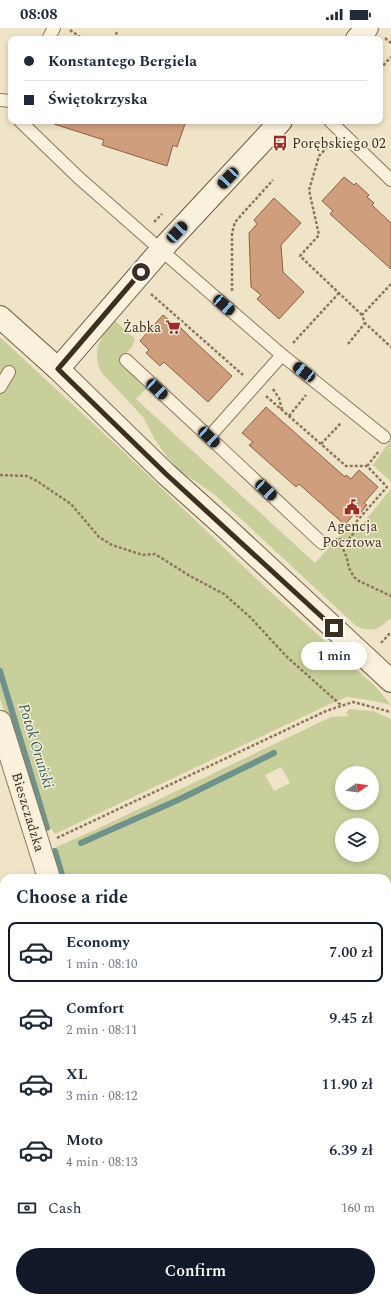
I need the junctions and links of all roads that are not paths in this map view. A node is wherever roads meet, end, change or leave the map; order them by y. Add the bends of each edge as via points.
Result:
1 (367, 28) edge
2 (360, 36) edge
3 (23, 124) edge
4 (278, 124) edge
5 (333, 124) edge
6 (391, 180) edge
7 (160, 250) junction
8 (0, 317) edge
9 (282, 355) junction
10 (126, 360) dead end
11 (58, 369) junction
12 (9, 372) dead end
13 (0, 386) edge
14 (209, 437) junction
15 (384, 437) dead end
16 (322, 543) road end
17 (391, 682) edge
18 (0, 722) edge
19 (47, 874) edge

1 - 2 main road
3 - 7 lane
4 - 7 main road
5 - 6 lane
7 - 9 lane
7 - 11 main road
8 - 11 main road
9 - 14 lane
9 - 15 lane
10 - 14 lane
11 - 17 main road via 166,474
12 - 13 lane
14 - 16 lane
18 - 19 main road, Bieszczadzka

